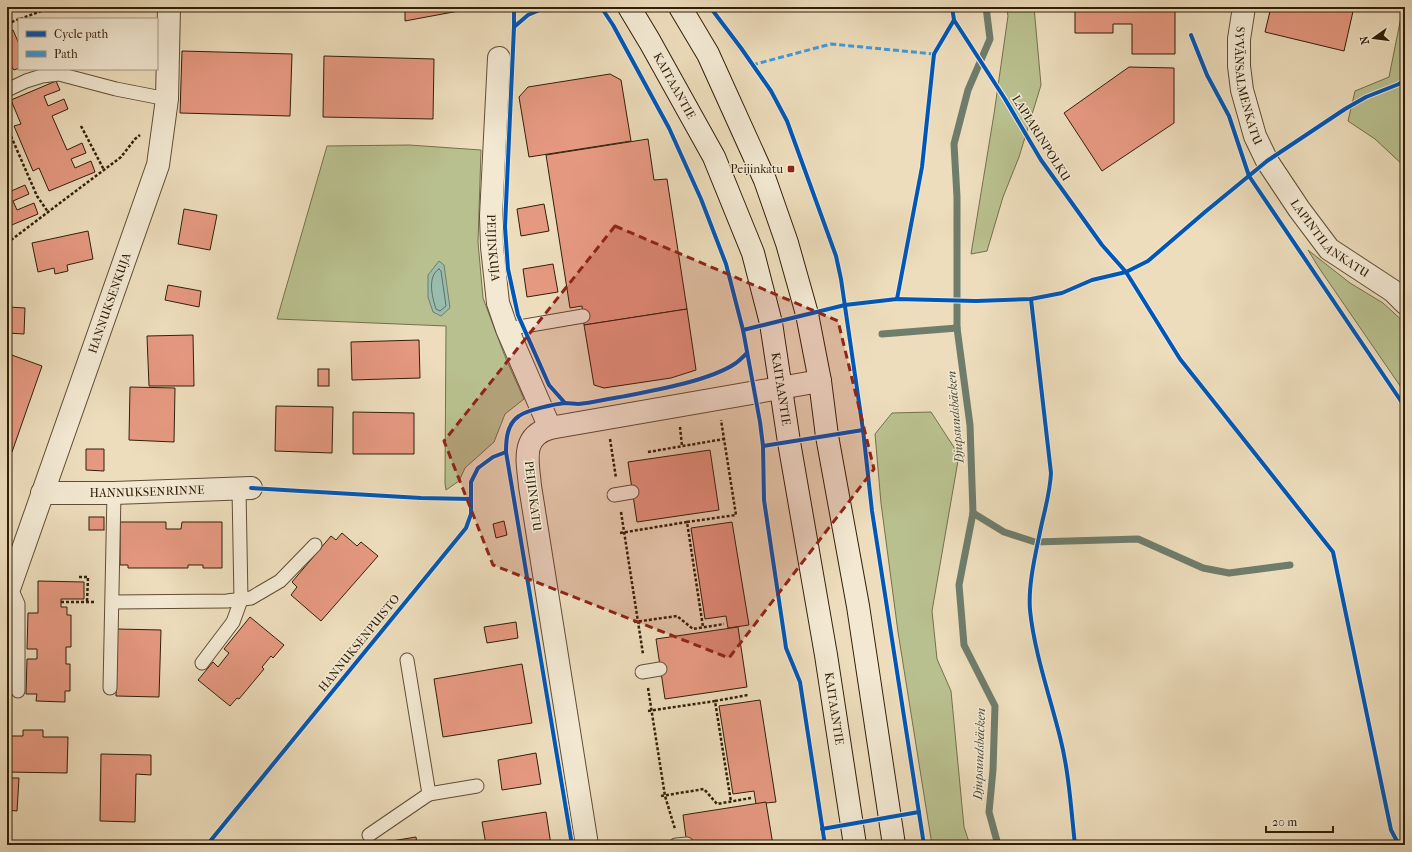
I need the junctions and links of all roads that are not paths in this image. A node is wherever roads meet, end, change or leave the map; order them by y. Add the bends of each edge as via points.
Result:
1 (169, 7) edge
2 (629, 7) edge
3 (680, 7) edge
4 (1244, 7) edge
5 (499, 58) dead end
6 (7, 90) edge
7 (167, 100) junction
8 (1267, 161) joint
9 (1405, 303) edge
10 (583, 316) dead end
11 (507, 328) junction
12 (820, 381) junction
13 (782, 387) junction
14 (550, 428) junction
15 (245, 488) joint
16 (632, 492) dead end
17 (42, 493) junction
18 (114, 493) junction
19 (616, 495) road end
20 (314, 545) dead end
21 (8, 588) edge
22 (241, 600) junction
23 (113, 602) junction
24 (407, 660) dead end
25 (202, 663) dead end
26 (660, 669) dead end
27 (644, 672) road end
28 (110, 688) dead end
29 (18, 691) dead end
30 (477, 786) dead end
31 (429, 794) junction
32 (369, 835) dead end
33 (587, 845) edge
34 (855, 845) edge
35 (894, 845) edge

1 - 7 street, HANNUKSENKUJA
2 - 13 street, KAITAANTIE via 714,157 753,253 772,323
3 - 12 street via 708,54 765,180 787,243 807,314
4 - 8 street, SYVÄNSALMENKATU via 1239,39 1242,90 1255,136
5 - 11 street, PEIJINKUJA via 492,247 498,303
6 - 7 lane via 42,76 59,74
7 - 17 street, HANNUKSENKUJA via 158,166
8 - 9 street, LAPINTILANKATU via 1298,209 1329,249 1393,291
10 - 11 lane
11 - 14 street, PEIJINKUJA
12 - 13 street, PEIJINKATU
12 - 35 street via 827,436 858,606
13 - 14 street, PEIJINKATU
13 - 34 street, KAITAANTIE
14 - 33 street, PEIJINKATU via 534,436 528,446 527,459
15 - 18 street, HANNUKSENRINNE
15 - 22 lane
16 - 19 lane
17 - 18 street, HANNUKSENRINNE
17 - 21 street, HANNUKSENKUJA
18 - 23 lane
20 - 22 lane via 280,581 251,598
21 - 29 lane via 18,604
22 - 23 lane
22 - 25 lane via 233,622
23 - 28 lane
24 - 31 lane
26 - 27 lane
30 - 31 lane
31 - 32 lane

